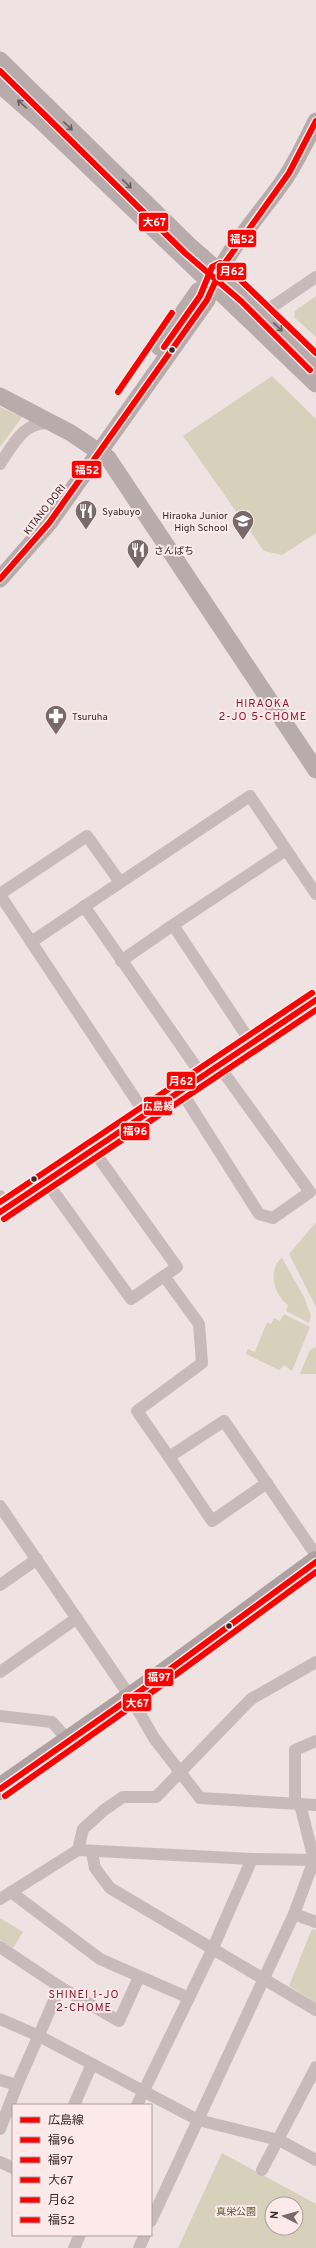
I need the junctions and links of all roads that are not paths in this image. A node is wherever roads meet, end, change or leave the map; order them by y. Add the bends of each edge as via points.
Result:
1 (0, 60) edge
2 (0, 84) edge
3 (316, 121) edge
4 (316, 277) edge
5 (215, 278) junction
6 (263, 313) junction
7 (316, 364) edge
8 (316, 384) edge
9 (0, 396) edge
10 (49, 423) junction
11 (95, 449) junction
12 (0, 464) edge
13 (0, 563) edge
14 (0, 579) edge
15 (316, 770) edge
16 (286, 850) junction
17 (120, 882) junction
18 (316, 894) edge
19 (0, 895) edge
20 (84, 906) junction
21 (173, 925) junction
22 (31, 942) junction
23 (121, 961) junction
24 (316, 1000) edge
25 (252, 1044) junction
26 (219, 1066) junction
27 (203, 1077) junction
28 (181, 1091) junction
29 (146, 1115) junction
30 (93, 1150) junction
31 (46, 1181) junction
32 (3, 1205) edge
33 (164, 1276) junction
34 (169, 1457) junction
35 (267, 1483) junction
36 (0, 1506) edge
37 (316, 1555) edge
38 (37, 1559) junction
39 (316, 1562) edge
40 (0, 1585) edge
41 (77, 1618) junction
42 (315, 1664) edge
43 (0, 1672) edge
44 (130, 1698) junction
45 (0, 1716) edge
46 (69, 1741) junction
47 (316, 1741) edge
48 (181, 1772) junction
49 (0, 1789) edge
50 (297, 1803) junction
51 (316, 1805) edge
52 (78, 1850) junction
53 (92, 1853) junction
54 (252, 1859) junction
55 (315, 1860) edge
56 (11, 1892) junction
57 (0, 1899) edge
58 (294, 1914) junction
59 (316, 1922) edge
60 (0, 1947) edge
61 (212, 1950) junction
62 (139, 1977) junction
63 (264, 1979) junction
64 (60, 1987) junction
65 (189, 1998) junction
66 (316, 2010) edge
67 (0, 2019) edge
68 (39, 2036) junction
69 (92, 2064) junction
70 (316, 2067) edge
71 (0, 2080) edge
72 (17, 2085) junction
73 (144, 2090) junction
74 (74, 2104) edge
75 (137, 2104) edge
76 (198, 2120) junction
77 (0, 2129) edge
78 (279, 2140) junction
79 (316, 2160) edge
80 (0, 2162) edge
81 (12, 2168) edge
82 (262, 2170) dead end
83 (152, 2220) edge
84 (80, 2236) edge
85 (145, 2236) edge
86 (74, 2248) edge
87 (139, 2248) edge

1 -> 5 street via 191,247
5 -> 2 street
3 - 5 street, KITANO DORI via 300,155
4 - 6 street
5 - 6 street
5 - 8 street
5 - 11 street, KITANO DORI via 207,300
6 -> 7 street
9 - 10 street
10 - 11 street
10 - 12 street via 33,425 24,430
11 - 13 street, KITANO DORI
11 - 14 street, KITANO DORI via 49,523
11 - 15 street via 108,458
16 - 17 street via 250,796
16 - 18 street
16 - 21 street
17 - 19 street via 87,836
17 - 20 street
19 - 22 street
20 - 22 street
20 - 23 street
21 - 23 street
21 - 25 street
22 - 29 street
23 - 27 street
24 - 25 street
25 - 26 street
26 - 27 street
26 - 28 street via 310,1192 273,1218 259,1214
27 - 28 street
28 - 29 street
29 - 30 street
30 - 31 street
30 - 33 street via 177,1267
31 - 32 street
31 - 33 street via 131,1299
33 - 34 street via 199,1324 202,1363 137,1411
34 - 35 street via 224,1421
34 - 35 street via 212,1521
35 - 37 street
36 - 38 street
38 - 40 street
38 - 41 street
39 - 44 highway
41 - 43 street
41 - 44 street
42 - 48 street via 251,1699
44 - 46 highway
44 - 48 street via 154,1738
45 - 46 street via 52,1722
46 - 49 highway
47 - 50 street via 295,1750
48 - 50 street via 200,1798
48 - 52 street via 156,1797 123,1796 104,1810 83,1829
50 - 51 street
50 - 55 street
52 - 53 street
52 - 56 street
53 - 54 street
53 - 61 street via 95,1868 110,1888
54 - 55 street
54 - 61 street
55 - 58 street
56 - 57 street
56 - 62 street via 100,1959
58 - 59 street
58 - 63 street
60 - 64 street
61 - 63 street
61 - 65 street
62 - 64 street via 119,2021
62 - 65 street
63 - 66 street
63 - 76 street
64 - 68 street
65 - 73 street
67 - 68 street
68 - 69 street
68 - 72 street
69 - 73 street
69 - 74 street
70 - 78 street
71 - 72 street
72 - 77 street
73 - 75 street
73 - 76 street
76 - 78 street
76 - 83 street
78 - 79 street
78 - 82 street
80 - 81 street
84 - 86 street
85 - 87 street

